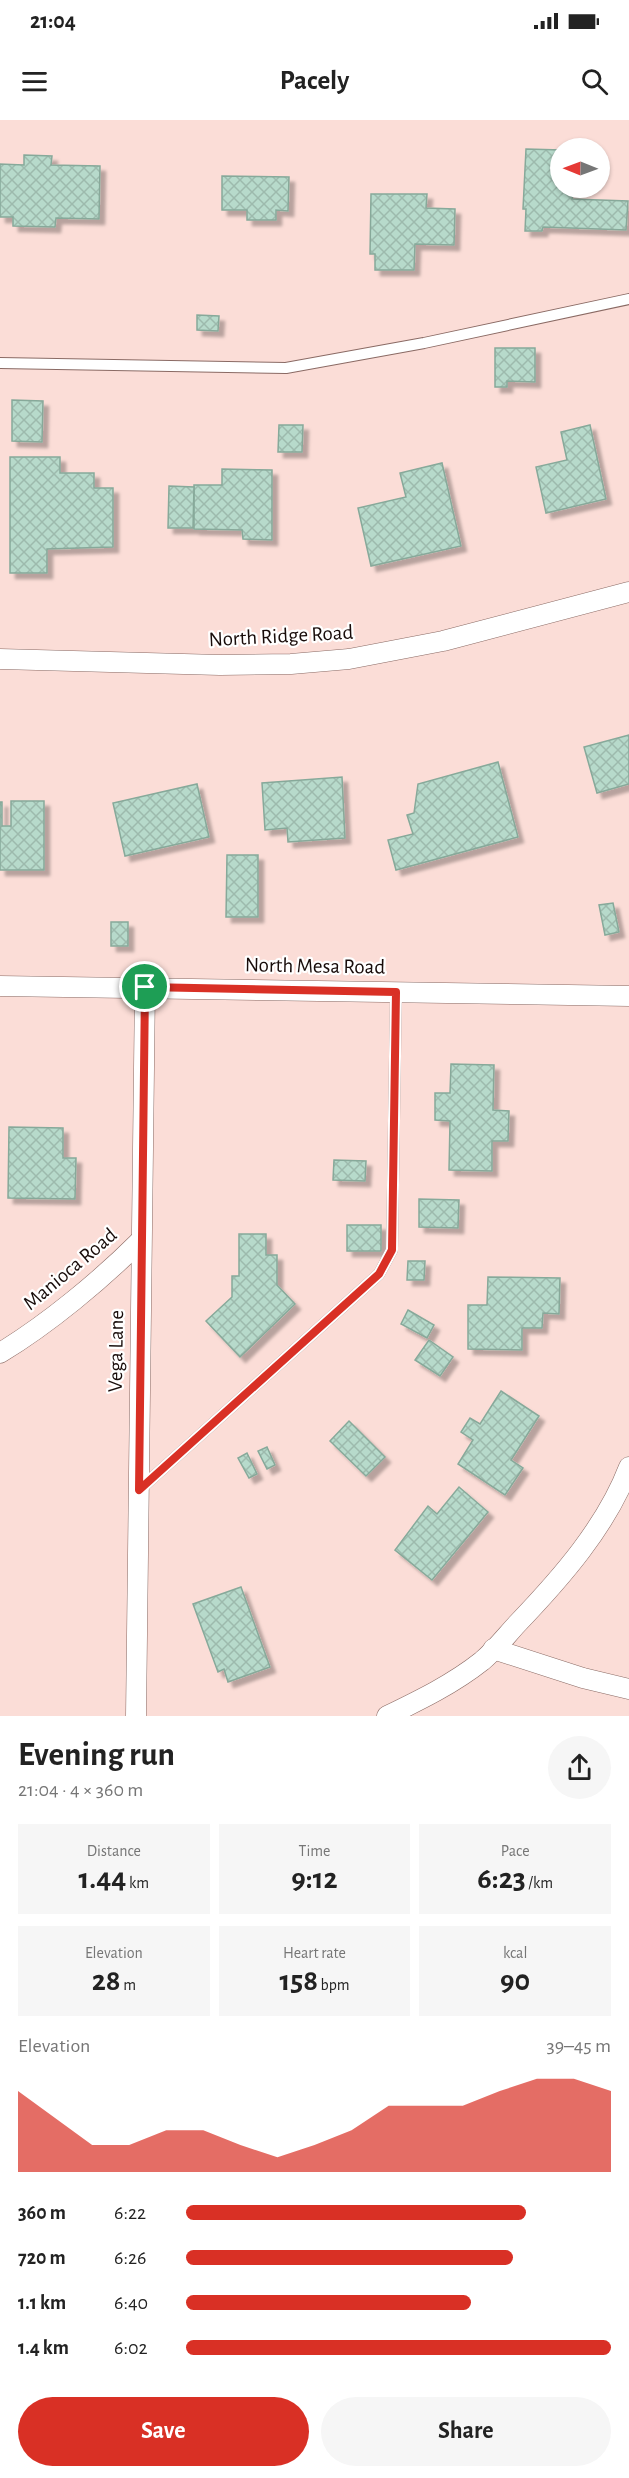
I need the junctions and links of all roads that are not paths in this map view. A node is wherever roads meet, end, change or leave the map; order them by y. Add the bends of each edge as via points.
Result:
1 (629, 299) edge
2 (0, 363) edge
3 (629, 592) edge
4 (0, 659) edge
5 (0, 986) edge
6 (145, 987) junction
7 (396, 992) junction
8 (629, 996) edge
9 (141, 1240) junction
10 (0, 1353) edge
11 (629, 1467) edge
12 (139, 1490) junction
13 (493, 1649) junction
14 (629, 1689) edge
15 (136, 1716) edge
16 (387, 1716) edge

1 - 2 lane via 424,344 286,368
3 - 4 street, North Ridge Road via 442,641 350,659 220,665
5 - 6 street, North Mesa Road
6 - 7 street, North Mesa Road
6 - 9 street, Vega Lane
7 - 8 street, North Mesa Road
7 - 12 lane via 392,1250 379,1274
9 - 10 street, Manioca Road via 112,1269
9 - 12 street, Vega Lane
11 - 13 street via 585,1547
12 - 15 street, Vega Lane
13 - 14 street
13 - 16 street via 442,1689

